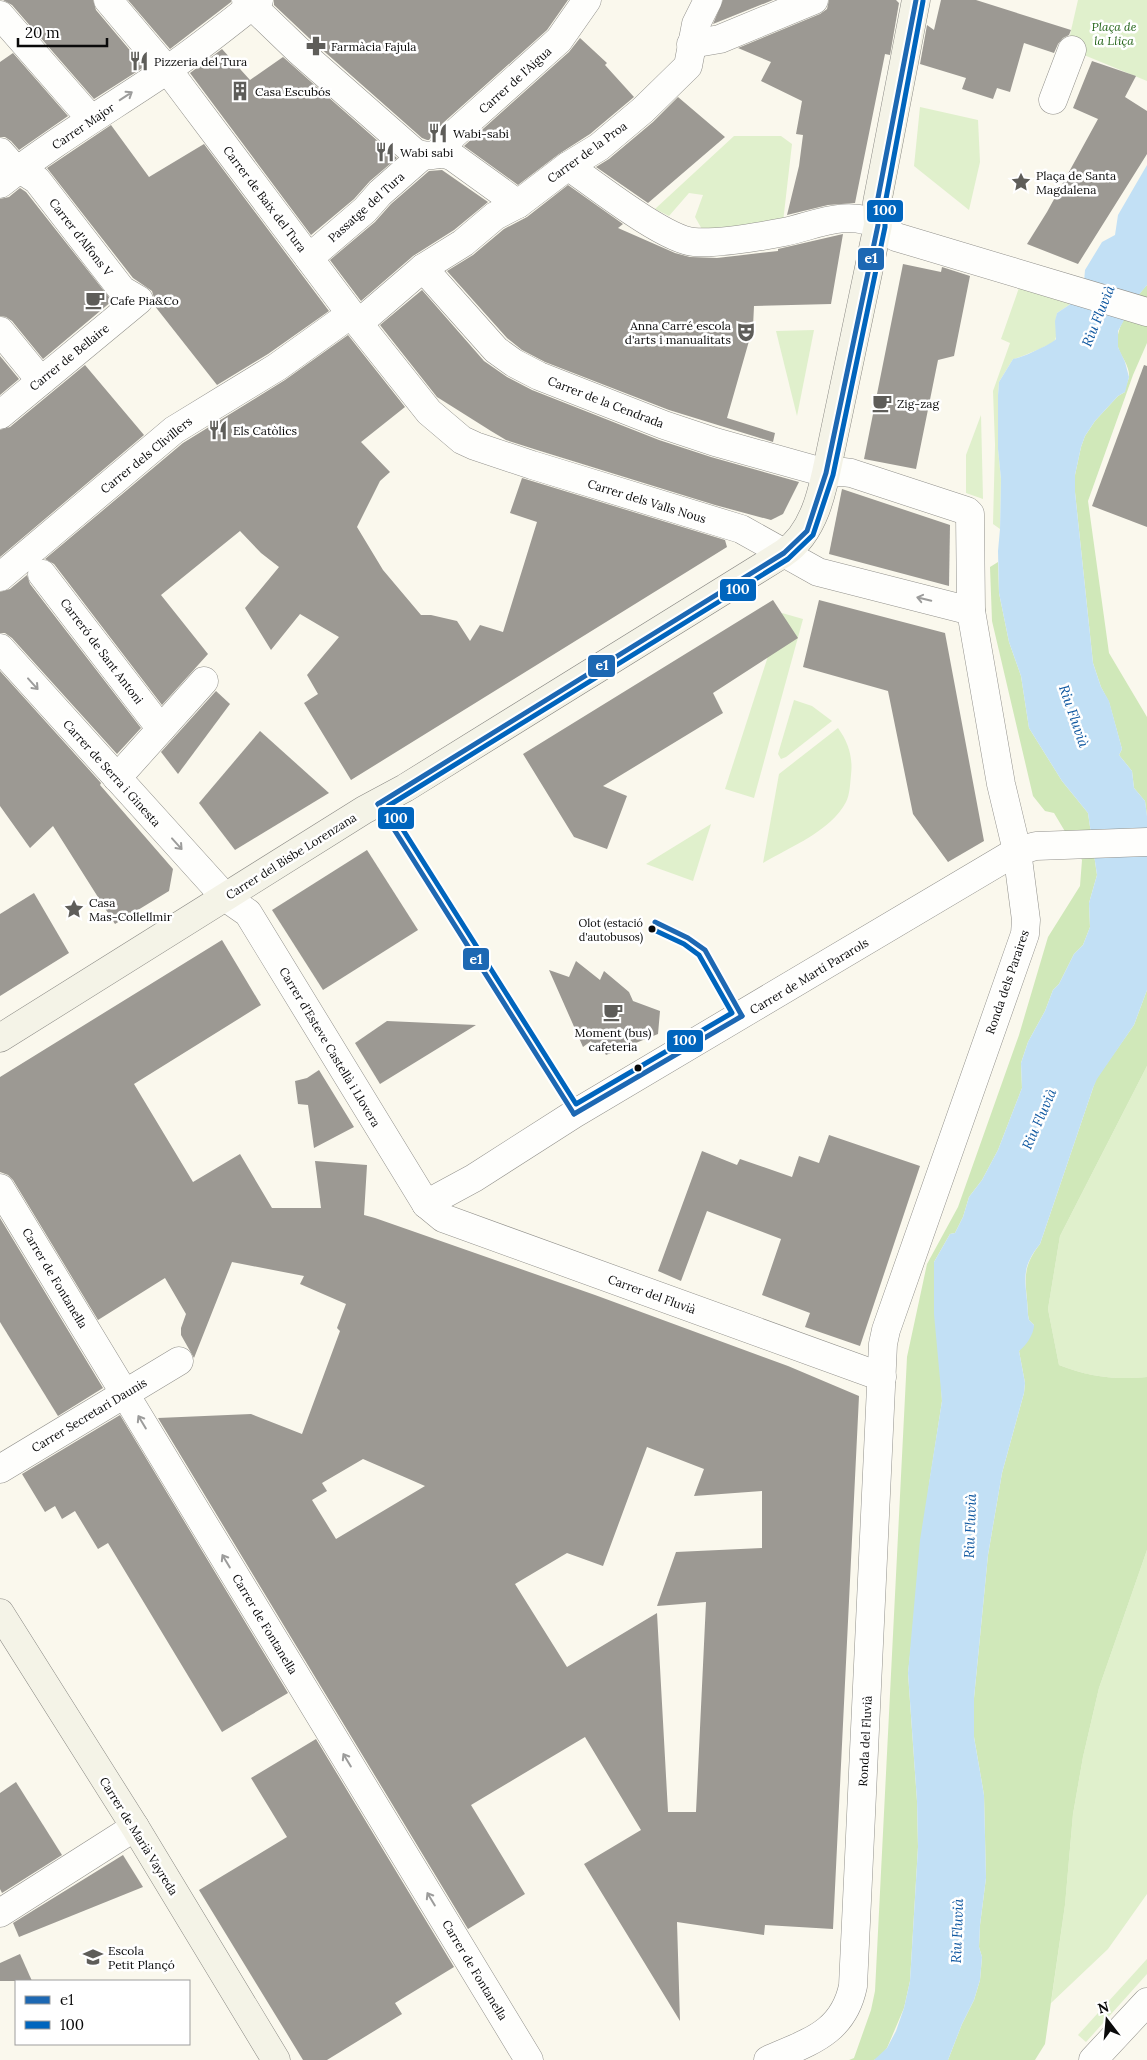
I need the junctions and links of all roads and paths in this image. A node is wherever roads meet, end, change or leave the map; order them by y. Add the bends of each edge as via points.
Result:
1 (108, 0) edge
2 (587, 0) edge
3 (708, 0) edge
4 (814, 0) edge
5 (916, 0) edge
6 (252, 2) edge
7 (0, 15) edge
8 (691, 44) junction
9 (1072, 50) dead end
10 (167, 70) junction
11 (1053, 100) dead end
12 (91, 119) junction
13 (430, 155) junction
14 (568, 166) junction
15 (11, 170) edge
16 (503, 203) junction
17 (867, 222) junction
18 (309, 258) junction
19 (423, 268) junction
20 (138, 300) joint
21 (1147, 312) edge
22 (362, 318) junction
23 (0, 331) edge
24 (41, 381) junction
25 (0, 415) edge
26 (826, 473) junction
27 (970, 514) joint
28 (786, 552) junction
29 (33, 562) junction
30 (0, 577) edge
31 (971, 612) junction
32 (0, 648) edge
33 (204, 681) dead end
34 (161, 729) junction
35 (117, 778) junction
36 (1147, 842) edge
37 (1017, 851) junction
38 (225, 897) junction
39 (0, 1038) edge
40 (0, 1188) edge
41 (426, 1204) junction
42 (179, 1361) dead end
43 (882, 1377) junction
44 (124, 1393) junction
45 (0, 1469) edge
46 (0, 1613) edge
47 (134, 1827) junction
48 (0, 1913) edge
49 (1147, 2002) edge
50 (276, 2060) edge
51 (529, 2060) edge
52 (768, 2060) edge
53 (1093, 2060) edge

1 - 10 street, Carrer de Baix del Tura
2 - 13 street, Carrer de l'Aigua via 558,40
3 - 8 street, Carrer de la Proa via 696,24
4 - 8 street via 720,39
5 - 17 main road, Carrer del Bisbe Lorenzana via 877,203
6 - 10 street, Carrer Major via 209,40
6 - 13 street via 298,50 414,152
7 - 12 street
8 - 14 street, Carrer de la Proa via 688,66 680,75 599,147
9 - 11 street
12 -> 10 street, Carrer Major
10 - 18 street, Carrer de Baix del Tura
12 - 15 street, Carrer Major
13 - 16 street via 453,157
13 - 18 street, Passatge del Tura via 380,193
14 - 16 street, Carrer de la Proa
14 - 17 street via 652,224 673,236 693,242 785,232 827,220
15 - 20 street, Carrer d'Alfons V via 37,180 122,290
16 - 19 street, Carrer de la Proa via 463,243
17 - 21 street via 896,237
17 - 26 main road, Carrer del Bisbe Lorenzana
18 - 22 street, Carrer de Baix del Tura
19 - 22 street, Carrer de la Proa
19 - 26 street, Carrer de la Cendrada via 496,350 531,372 664,425
20 - 24 street, Carrer de Bellaire
22 - 28 street, Carrer dels Valls Nous via 429,412 462,440 532,465 741,529
22 - 29 street, Carrer dels Clivillers via 174,430
23 - 24 street
24 - 25 street, Carrer de Bellaire
26 - 27 street, Carrer de la Cendrada via 851,473
26 - 28 main road, Carrer del Bisbe Lorenzana via 807,530
27 - 31 street, Ronda dels Paraires
31 -> 28 street, Carrer dels Valls Nous via 834,577 812,569
28 - 38 main road, Carrer del Bisbe Lorenzana
29 - 30 street, Carrer dels Clivillers
29 - 34 street, Carreró de Sant Antoni
31 - 37 street, Ronda dels Paraires via 1001,784
32 -> 35 street, Carrer de Serra i Ginesta
33 - 34 street
34 - 35 street
35 -> 38 street, Carrer de Serra i Ginesta
36 - 37 street, Carrer de Martí Pararols via 1036,846
37 - 41 street, Carrer de Martí Pararols
37 - 43 street, Ronda dels Paraires via 1025,934 886,1330
38 - 39 main road, Carrer del Bisbe Lorenzana
38 - 41 street, Carrer d'Esteve Castellà i Llovera via 248,913
40 - 44 street, Carrer de Fontanella
41 - 43 street, Carrer del Fluvià via 443,1218
42 - 44 street, Carrer Secretari Daunis
43 - 52 street, Ronda del Fluvià via 853,1986 842,2016 833,2026 822,2035
44 - 45 street, Carrer Secretari Daunis
51 -> 44 street, Carrer de Fontanella
46 - 47 main road, Carrer de Marià Vayreda
47 - 48 street
47 - 50 main road, Carrer de Marià Vayreda
49 - 53 street

